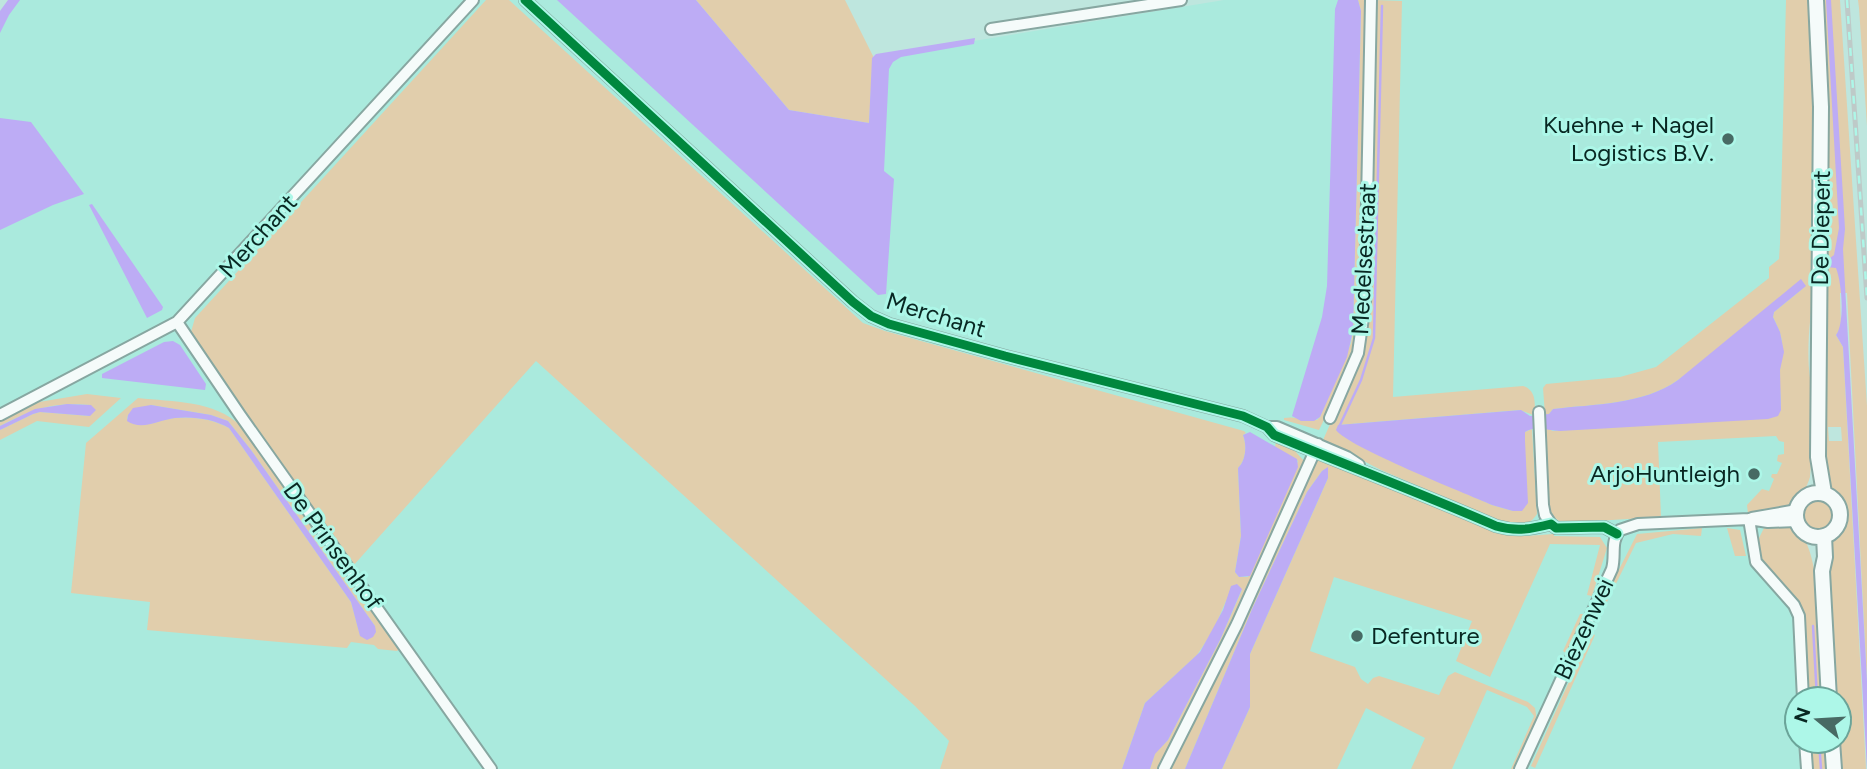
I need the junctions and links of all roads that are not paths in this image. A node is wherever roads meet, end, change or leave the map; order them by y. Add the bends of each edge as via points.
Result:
1 (473, 0) edge
2 (525, 0) edge
3 (1181, 0) edge
4 (1371, 0) edge
5 (1816, 0) edge
6 (991, 29) dead end
7 (177, 322) junction
8 (1539, 412) dead end
9 (0, 415) edge
10 (1330, 418) dead end
11 (1316, 448) junction
12 (1818, 493) junction
13 (1797, 515) junction
14 (1749, 519) junction
15 (1551, 524) junction
16 (1616, 534) junction
17 (1818, 536) junction
18 (1802, 685) edge
19 (1828, 685) edge
20 (491, 769) edge
21 (1164, 769) edge
22 (1520, 769) edge

1 - 7 street, Merchant
2 - 11 street, Merchant via 871,316 1005,356 1243,416 1277,427
3 - 6 street
4 - 10 street, Medelsestraat via 1365,304 1358,353
5 - 12 main road, De Diepert via 1821,135 1818,457 1813,472
7 - 9 street, Merchant
7 - 20 street, De Prinsenhof
8 - 15 street via 1543,505
11 - 15 street, Merchant via 1347,457 1371,472 1496,526 1513,531
11 - 21 street
12 - 13 main road via 1802,499
12 - 17 main road via 1836,501 1840,515 1836,528
13 - 14 street via 1767,513
13 - 17 main road via 1803,531
14 - 16 street via 1638,524
14 - 18 street via 1756,562 1799,616
15 - 16 street via 1556,528 1604,527
16 - 22 street, Biezenwei via 1612,569
17 - 19 main road via 1825,557

